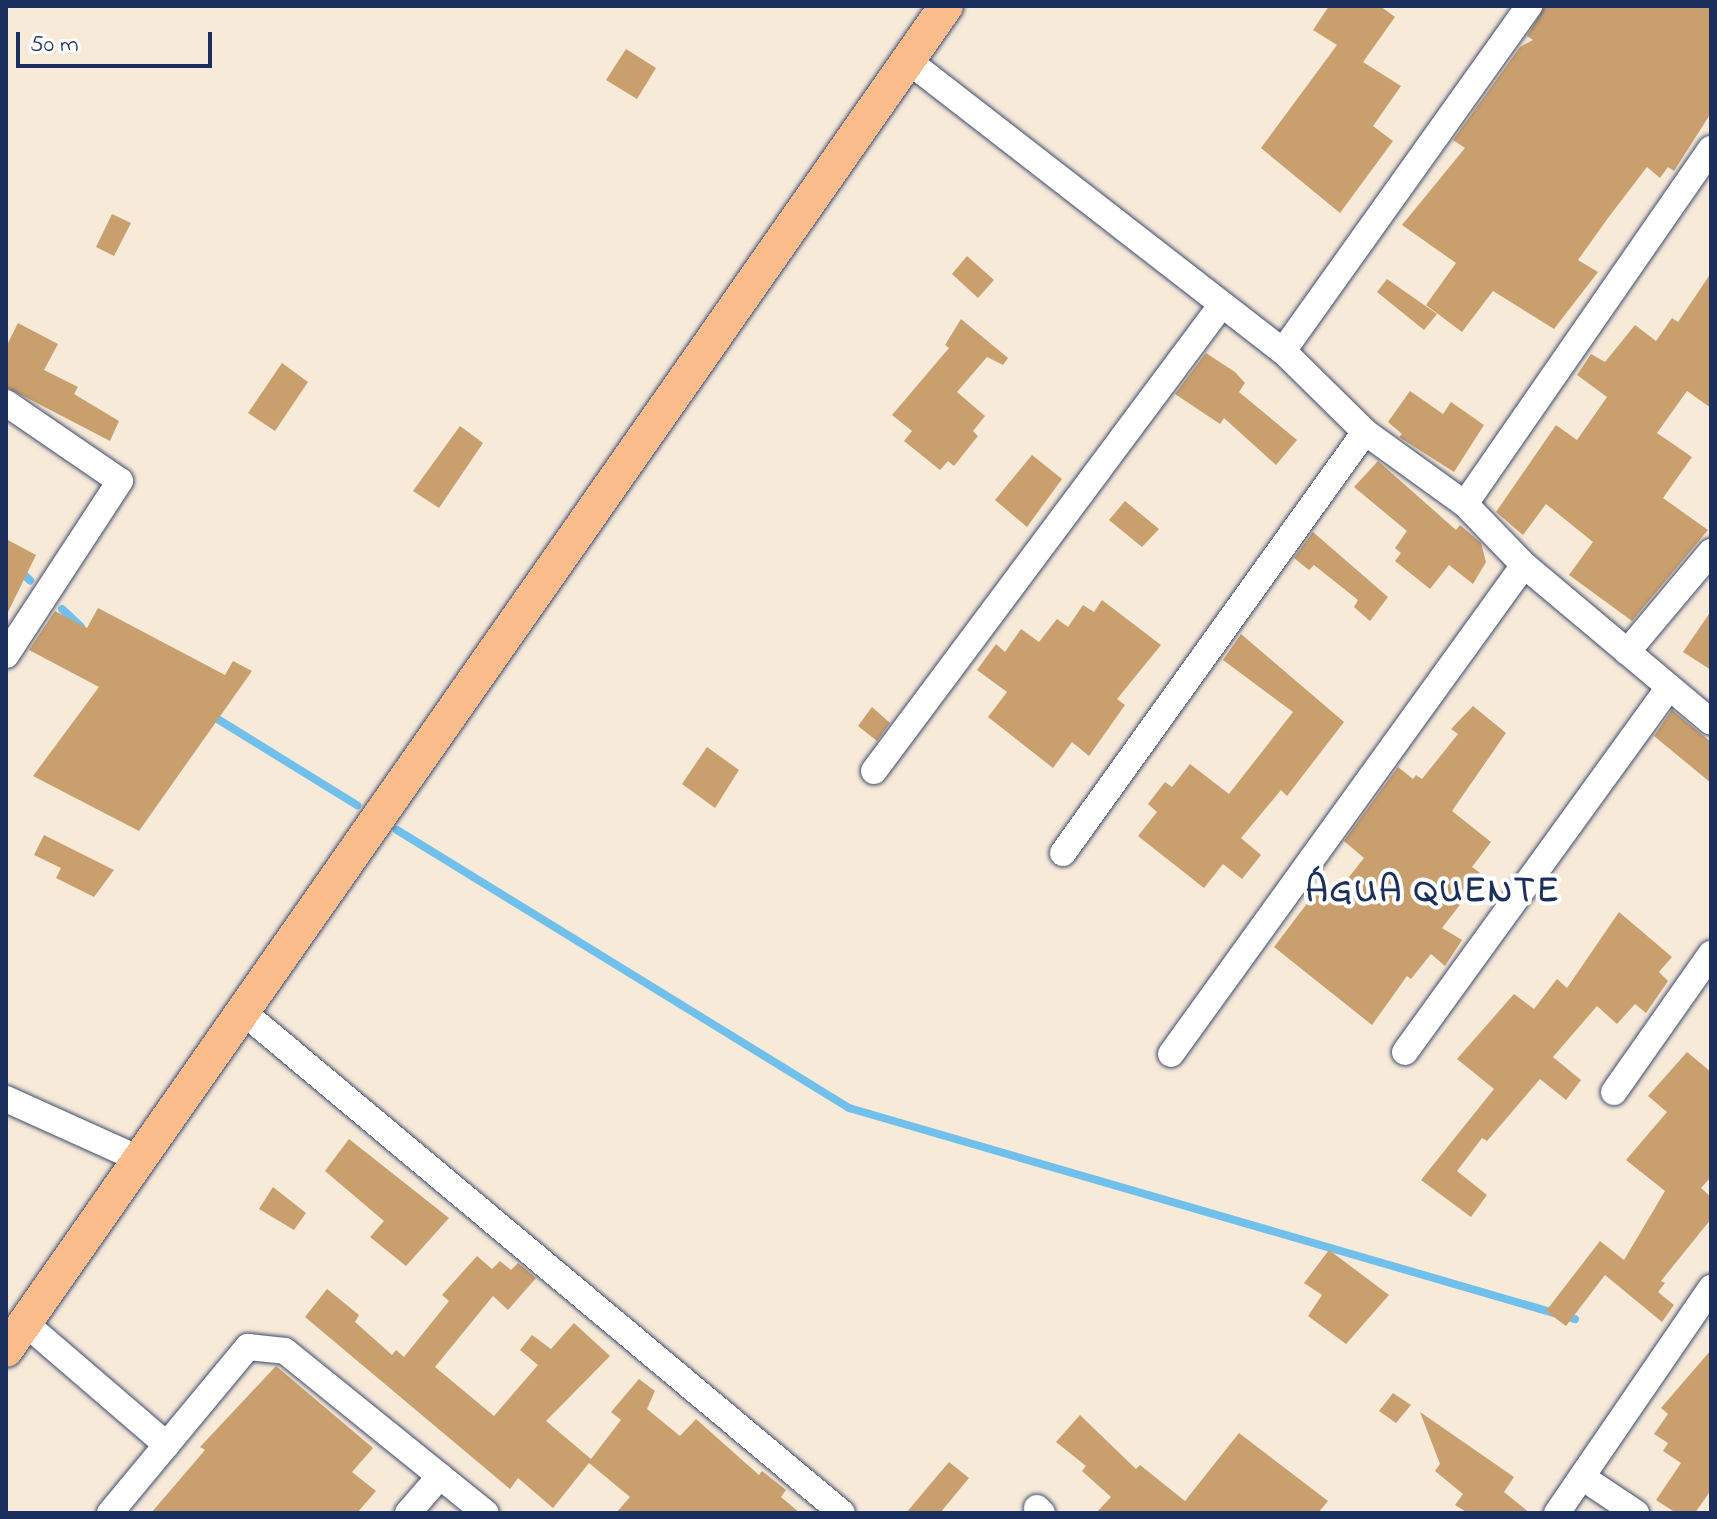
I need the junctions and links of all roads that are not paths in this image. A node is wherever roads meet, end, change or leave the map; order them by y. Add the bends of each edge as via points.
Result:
1 (946, 6) edge
2 (1529, 6) edge
3 (906, 59) junction
4 (1711, 149) edge
5 (1220, 307) junction
6 (1283, 351) junction
7 (6, 403) edge
8 (1365, 432) junction
9 (1465, 504) junction
10 (1711, 552) edge
11 (1524, 565) junction
12 (1627, 652) junction
13 (6, 655) edge
14 (1669, 687) junction
15 (1711, 722) edge
16 (874, 771) dead end
17 (1063, 853) dead end
18 (1711, 954) edge
19 (242, 1011) junction
20 (1405, 1052) dead end
21 (1171, 1054) dead end
22 (1614, 1092) dead end
23 (6, 1099) edge
24 (139, 1159) junction
25 (1711, 1288) edge
26 (1703, 1316) edge
27 (15, 1337) edge
28 (167, 1445) junction
29 (440, 1476) junction
30 (1582, 1477) junction
31 (110, 1513) edge
32 (408, 1513) edge
33 (486, 1513) edge
34 (842, 1513) edge
35 (1557, 1513) edge
36 (1636, 1513) edge

1 - 3 main road
2 - 6 street
3 - 5 street via 1034,154
3 - 19 main road
4 - 9 street
5 - 6 street
5 - 16 street
6 - 8 street
7 - 13 street via 120,481
8 - 9 street
8 - 17 street
9 - 11 street
10 - 12 street
11 - 12 street
11 - 21 street
12 - 14 street
14 - 15 street
14 - 20 street
18 - 22 street
19 - 24 main road
19 - 34 street
23 - 24 street
24 - 27 main road
25 - 26 street
26 - 30 street
27 - 28 street
28 - 29 street via 248,1347 285,1351
28 - 31 street
29 - 32 street
29 - 33 street
30 - 35 street
30 - 36 street

